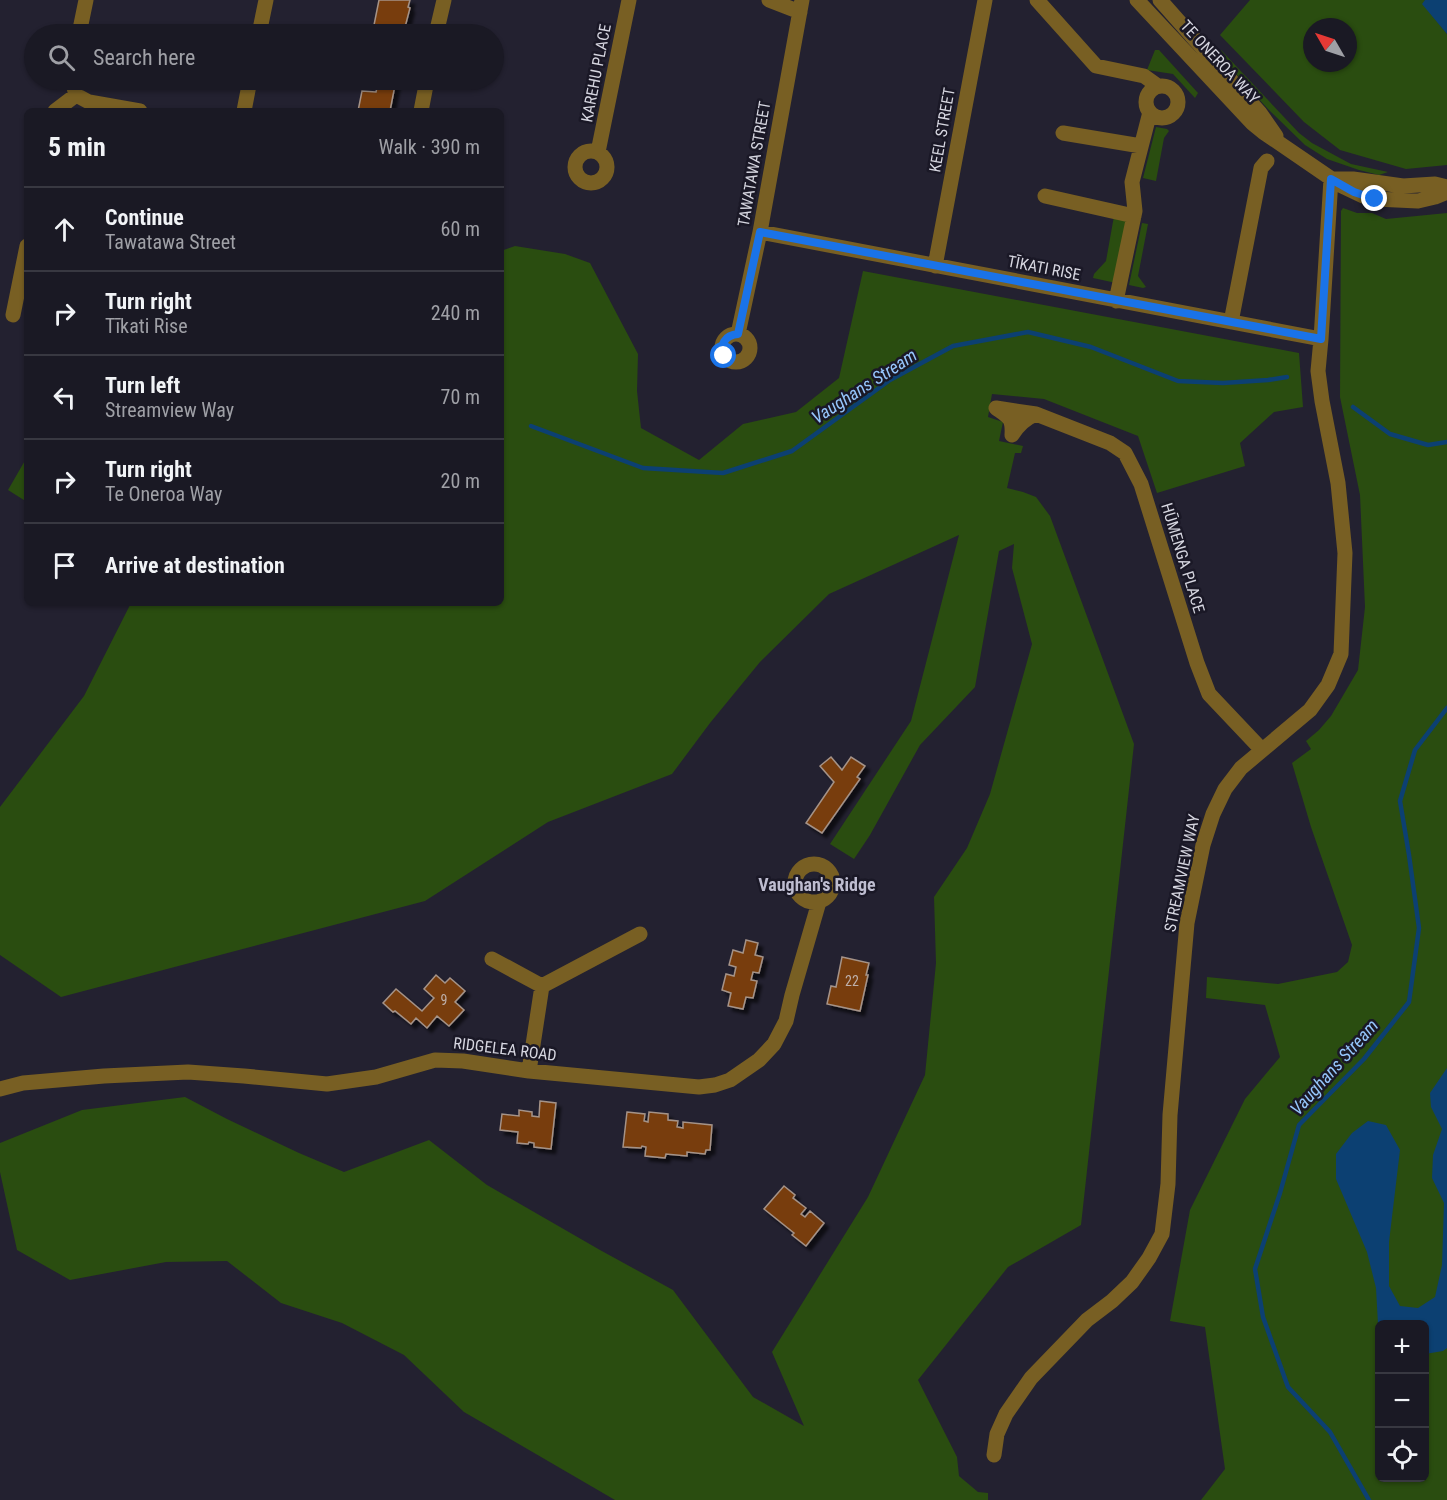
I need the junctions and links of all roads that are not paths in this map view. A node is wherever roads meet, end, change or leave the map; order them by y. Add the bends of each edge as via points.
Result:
1 (86, 0) edge
2 (266, 0) edge
3 (444, 0) edge
4 (629, 0) edge
5 (769, 0) edge
6 (985, 0) edge
7 (1037, 0) edge
8 (1137, 0) edge
9 (1160, 0) edge
10 (801, 6) edge
11 (81, 24) edge
12 (261, 24) edge
13 (438, 24) edge
14 (1158, 86) junction
15 (75, 90) edge
16 (248, 90) edge
17 (425, 90) edge
18 (76, 95) junction
19 (59, 108) edge
20 (123, 108) edge
21 (245, 108) edge
22 (422, 108) edge
23 (1150, 112) junction
24 (1063, 133) dead end
25 (1281, 144) junction
26 (1141, 146) junction
27 (598, 152) dead end
28 (1267, 161) dead end
29 (1331, 179) junction
30 (1447, 187) edge
31 (1447, 192) edge
32 (1045, 196) dead end
33 (1134, 216) junction
34 (760, 232) junction
35 (24, 261) edge
36 (936, 266) junction
37 (1116, 301) junction
38 (13, 315) dead end
39 (1231, 322) junction
40 (738, 334) dead end
41 (1321, 339) junction
42 (1036, 414) dead end
43 (1262, 750) junction
44 (819, 902) dead end
45 (640, 934) dead end
46 (492, 959) dead end
47 (542, 986) junction
48 (529, 1071) junction
49 (0, 1089) edge
50 (994, 1455) dead end

1 - 11 street
2 - 12 street
3 - 13 street
4 - 27 street, KAREHU PLACE
5 - 10 street
6 - 36 street, KEEL STREET
7 - 14 street via 1096,66 1144,76
8 - 25 street, TE ONEROA WAY via 1252,123
9 - 25 street, TE ONEROA WAY via 1260,113
10 - 34 street, TAWATAWA STREET
14 - 23 street via 1147,97
14 - 23 street via 1173,90 1178,104 1164,118
15 - 18 street
16 - 21 street
17 - 22 street
18 - 19 street
18 - 20 street via 89,102
23 - 26 street
24 - 26 street
25 - 29 street, TE ONEROA WAY
26 - 33 street via 1132,182
28 - 39 street via 1261,168
29 - 30 street
29 - 31 street, TE ONEROA WAY via 1375,199 1418,201
29 - 41 street, STREAMVIEW WAY
32 - 33 street
33 - 37 street
34 - 36 street, TĪKATI RISE
34 - 40 street, TAWATAWA STREET
35 - 38 street
36 - 37 street, TĪKATI RISE
37 - 39 street, TĪKATI RISE
39 - 41 street, TĪKATI RISE
41 - 43 street, STREAMVIEW WAY via 1318,371 1338,483 1345,553 1341,654 1328,685 1310,710
42 - 43 street, HŪMENGA PLACE via 1110,443 1125,453 1141,484 1209,694
43 - 50 street, STREAMVIEW WAY via 1241,768 1213,814 1187,923 1162,1234 1132,1282 1087,1320 1031,1378 1006,1414 997,1434
44 - 48 street, RIDGELEA ROAD via 786,1021 774,1044 759,1060 730,1080 699,1087
45 - 47 street
46 - 47 street
47 - 48 street
48 - 49 street, RIDGELEA ROAD via 435,1060 376,1077 327,1084 189,1072 23,1083

